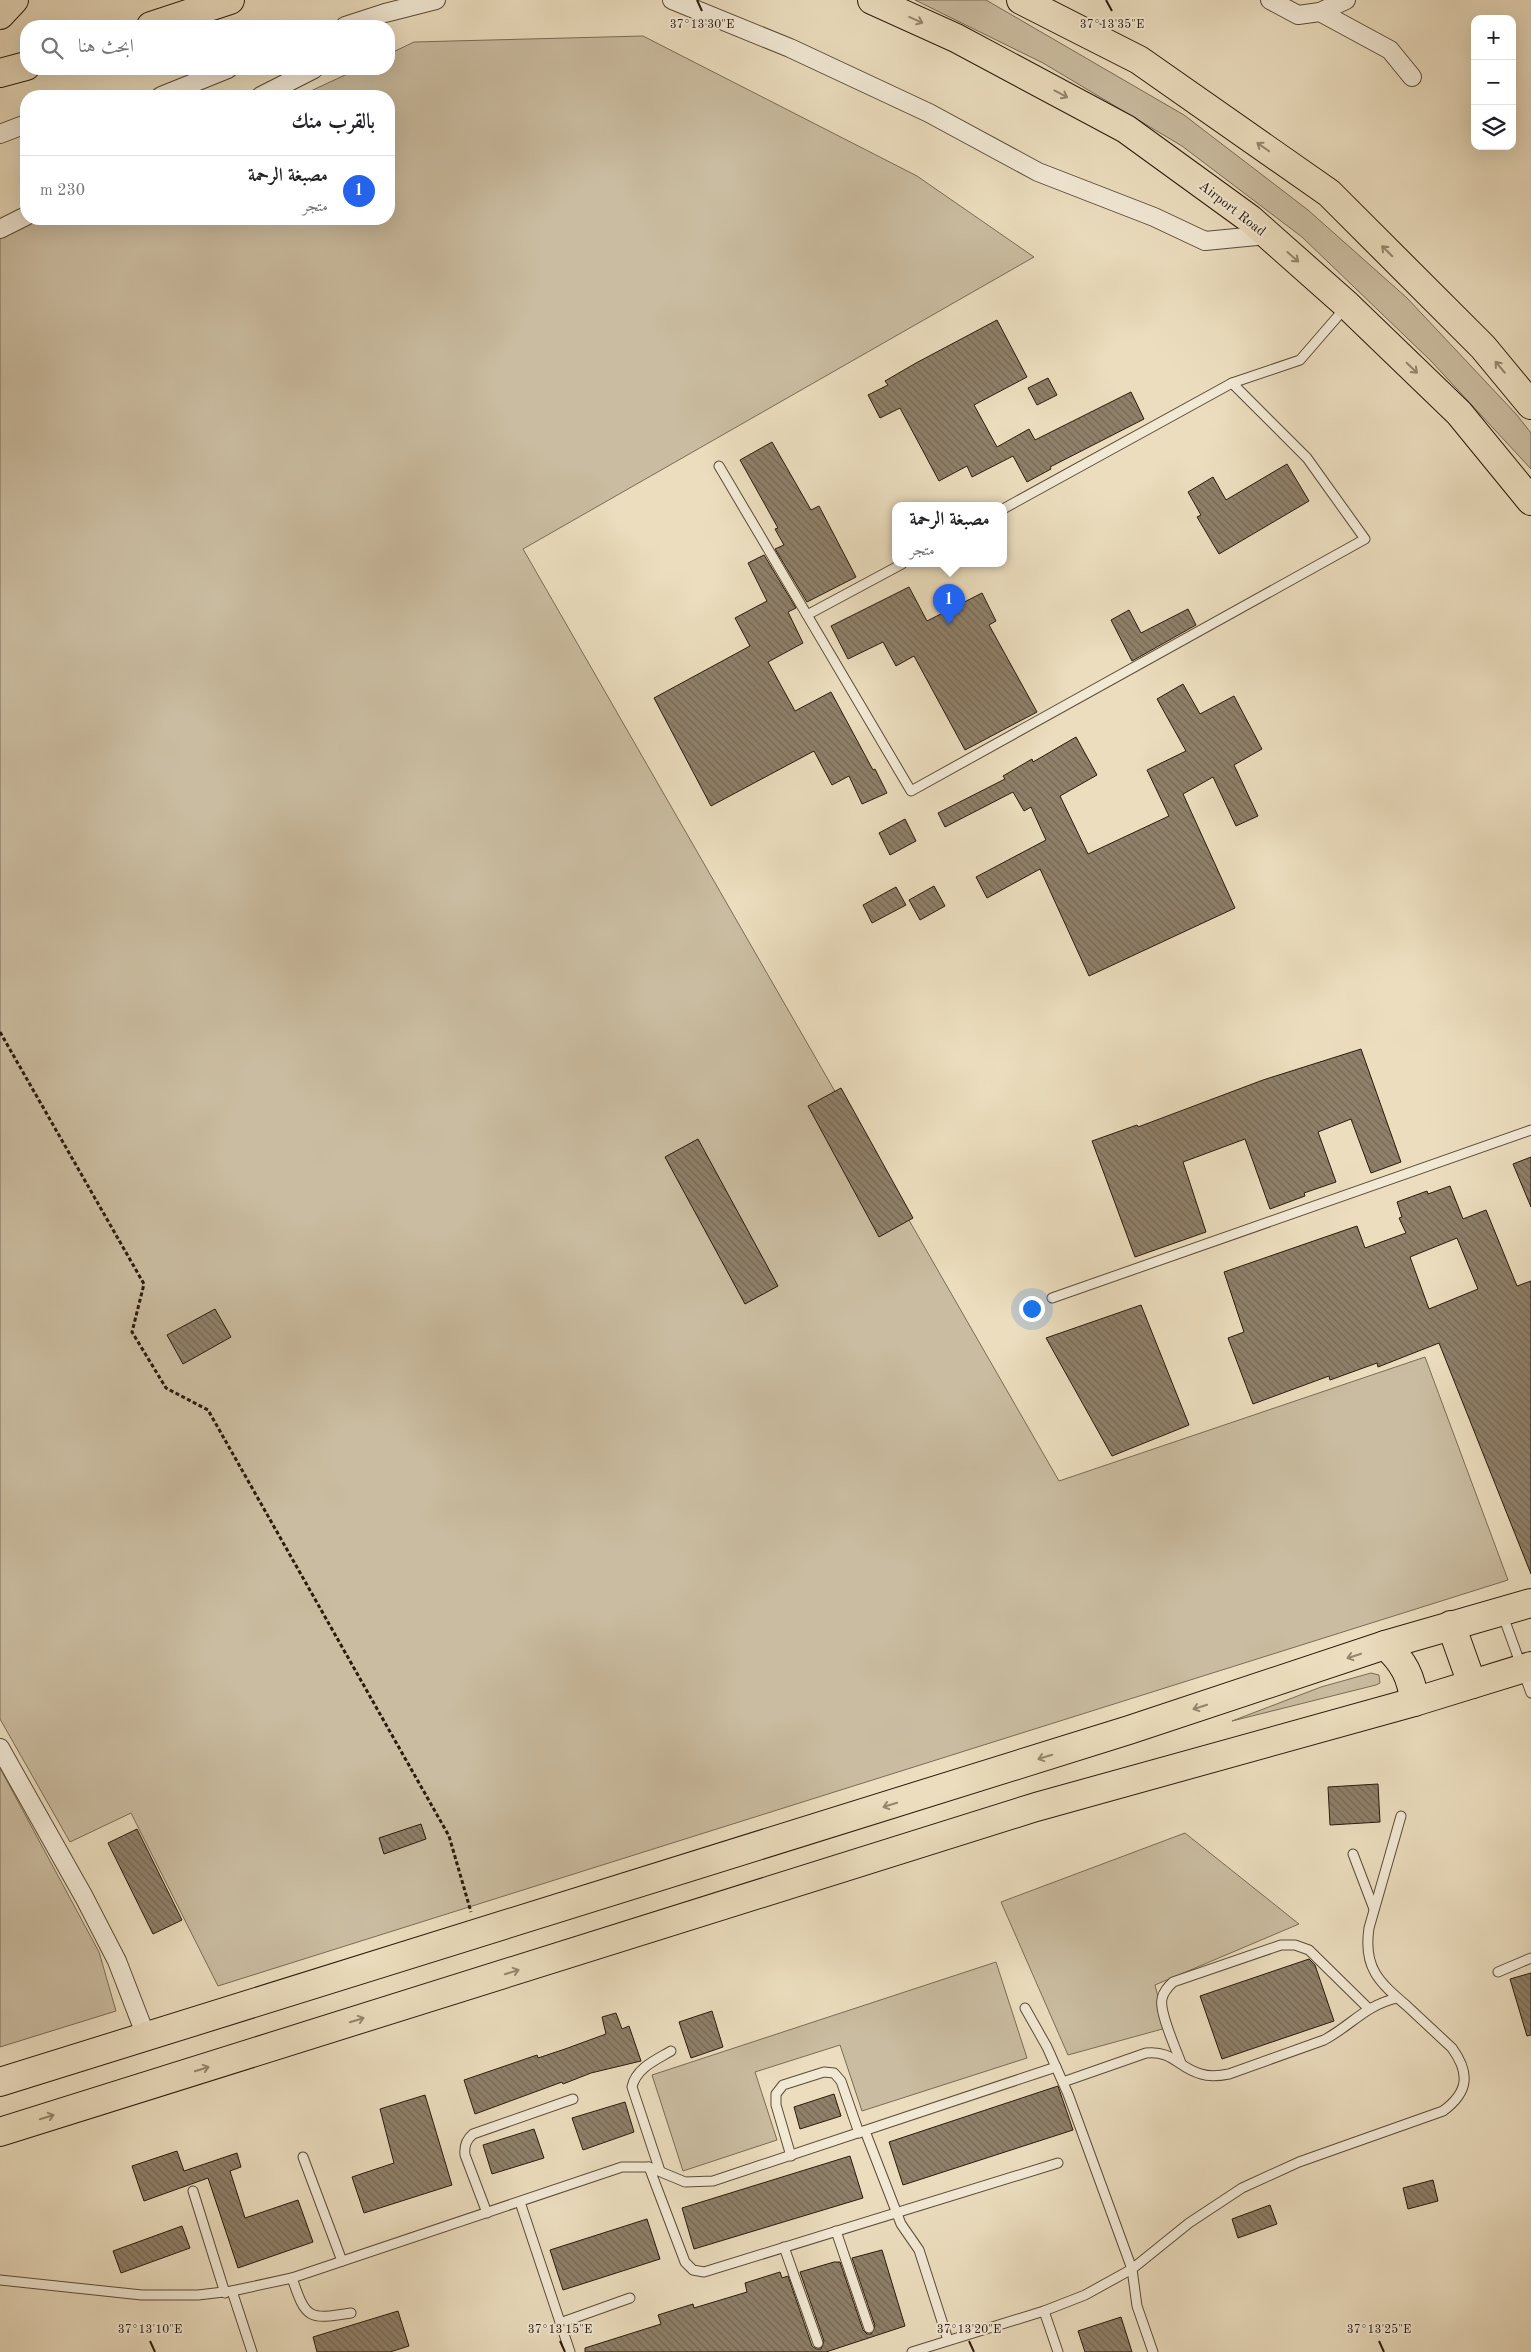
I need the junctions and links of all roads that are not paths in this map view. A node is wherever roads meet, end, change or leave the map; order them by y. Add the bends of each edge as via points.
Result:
1 (14, 0) edge
2 (230, 0) edge
3 (436, 0) edge
4 (672, 0) edge
5 (872, 0) edge
6 (1022, 0) edge
7 (1054, 0) edge
8 (1270, 0) edge
9 (1346, 0) edge
10 (1320, 12) junction
11 (0, 15) edge
12 (168, 20) edge
13 (379, 20) edge
14 (1139, 60) junction
15 (20, 68) edge
16 (0, 73) edge
17 (213, 75) edge
18 (302, 75) edge
19 (1412, 77) dead end
20 (176, 90) edge
21 (273, 90) edge
22 (20, 126) edge
23 (0, 134) edge
24 (20, 219) edge
25 (0, 229) edge
26 (1267, 234) junction
27 (1347, 305) junction
28 (1232, 383) junction
29 (1531, 405) edge
30 (719, 466) dead end
31 (1531, 501) edge
32 (1007, 507) edge
33 (896, 567) edge
34 (807, 615) junction
35 (1531, 1130) edge
36 (1052, 1298) dead end
37 (1531, 1604) edge
38 (1501, 1612) junction
39 (1451, 1625) junction
40 (1385, 1645) junction
41 (1528, 1676) edge
42 (1472, 1684) junction
43 (1414, 1702) junction
44 (0, 1748) edge
45 (1401, 1816) dead end
46 (1354, 1854) dead end
47 (1374, 1909) junction
48 (1531, 1958) edge
49 (1498, 1972) dead end
50 (1397, 1998) junction
51 (1025, 2008) dead end
52 (1368, 2008) junction
53 (146, 2036) junction
54 (672, 2051) dead end
55 (1181, 2064) junction
56 (1056, 2067) junction
57 (0, 2082) edge
58 (1063, 2082) junction
59 (573, 2099) dead end
60 (0, 2132) edge
61 (862, 2132) junction
62 (791, 2156) junction
63 (303, 2157) dead end
64 (1058, 2163) dead end
65 (648, 2168) junction
66 (660, 2171) junction
67 (193, 2191) dead end
68 (520, 2202) junction
69 (486, 2213) junction
70 (896, 2213) junction
71 (836, 2231) junction
72 (784, 2247) junction
73 (342, 2261) junction
74 (1132, 2269) junction
75 (292, 2278) junction
76 (0, 2280) edge
77 (228, 2292) junction
78 (630, 2298) dead end
79 (1044, 2311) junction
80 (351, 2314) dead end
81 (560, 2323) junction
82 (869, 2328) dead end
83 (948, 2340) junction
84 (818, 2343) dead end
85 (252, 2352) edge
86 (570, 2352) edge
87 (912, 2352) edge
88 (1058, 2352) edge
89 (1153, 2352) edge

1 - 11 main road
2 - 12 main road
3 - 13 street
4 - 26 street via 790,48 920,109 1038,172 1205,241
5 -> 26 main road, Airport Road via 956,38 1126,129
6 - 14 main road
7 - 14 main road
8 - 10 street via 1298,15
9 - 10 street
10 - 19 street via 1390,50
29 -> 14 main road via 1483,346 1329,193
15 - 16 main road
17 - 20 street
18 - 21 street
22 - 23 street
24 - 25 street
26 -> 27 main road, Airport Road
27 - 28 lane via 1300,360
27 -> 31 main road, Airport Road via 1459,414
28 - 32 lane
28 - 34 lane via 1307,458 1365,539 911,791
30 - 34 lane
33 - 34 lane
35 - 36 lane
37 - 38 main road
38 - 39 main road
38 - 41 lane
39 - 40 main road
39 - 42 main road
40 - 43 main road via 1406,1670
40 -> 53 main road via 1120,1733
41 - 42 main road
42 - 43 main road
60 -> 43 main road via 1027,1810
44 - 53 street via 117,1961
45 - 47 lane
46 - 47 lane
47 - 50 lane via 1368,1939 1370,1962 1380,1982
48 - 49 lane
50 - 52 lane
50 - 74 lane via 1452,2048 1459,2059 1464,2070 1464,2082 1453,2104 1443,2111 1300,2162 1242,2188 1189,2222
51 - 56 lane
52 - 55 lane via 1324,2040 1229,2074 1215,2077
52 - 55 lane via 1308,1950 1295,1945 1280,1946 1173,1982 1168,1987 1161,2006
53 - 57 main road
54 - 66 lane via 642,2069 632,2087
55 - 58 lane via 1165,2054 1146,2053
56 - 58 lane
56 - 61 lane
58 - 74 lane
59 - 69 lane via 469,2138 465,2155
61 - 62 lane
61 - 62 lane via 841,2081 834,2073 824,2072 783,2085 776,2094 776,2105
61 - 70 lane
62 - 66 lane via 699,2183 672,2178
63 - 73 lane
64 - 70 lane
65 - 66 lane
65 - 68 lane via 622,2167
65 - 72 lane via 685,2262 693,2270 704,2272
67 - 77 lane
68 - 69 lane
68 - 81 lane
69 - 73 lane
70 - 71 lane
70 - 83 lane via 919,2250
71 - 72 lane
71 - 82 lane
72 - 84 lane
73 - 75 lane
74 - 79 lane via 1101,2288
74 - 89 lane via 1137,2306
75 - 77 lane
75 - 80 lane via 301,2304 311,2314 326,2318
76 - 77 lane via 142,2295
77 - 85 lane
78 - 81 lane
79 - 83 lane
79 - 88 lane
81 - 86 lane
83 - 87 lane

